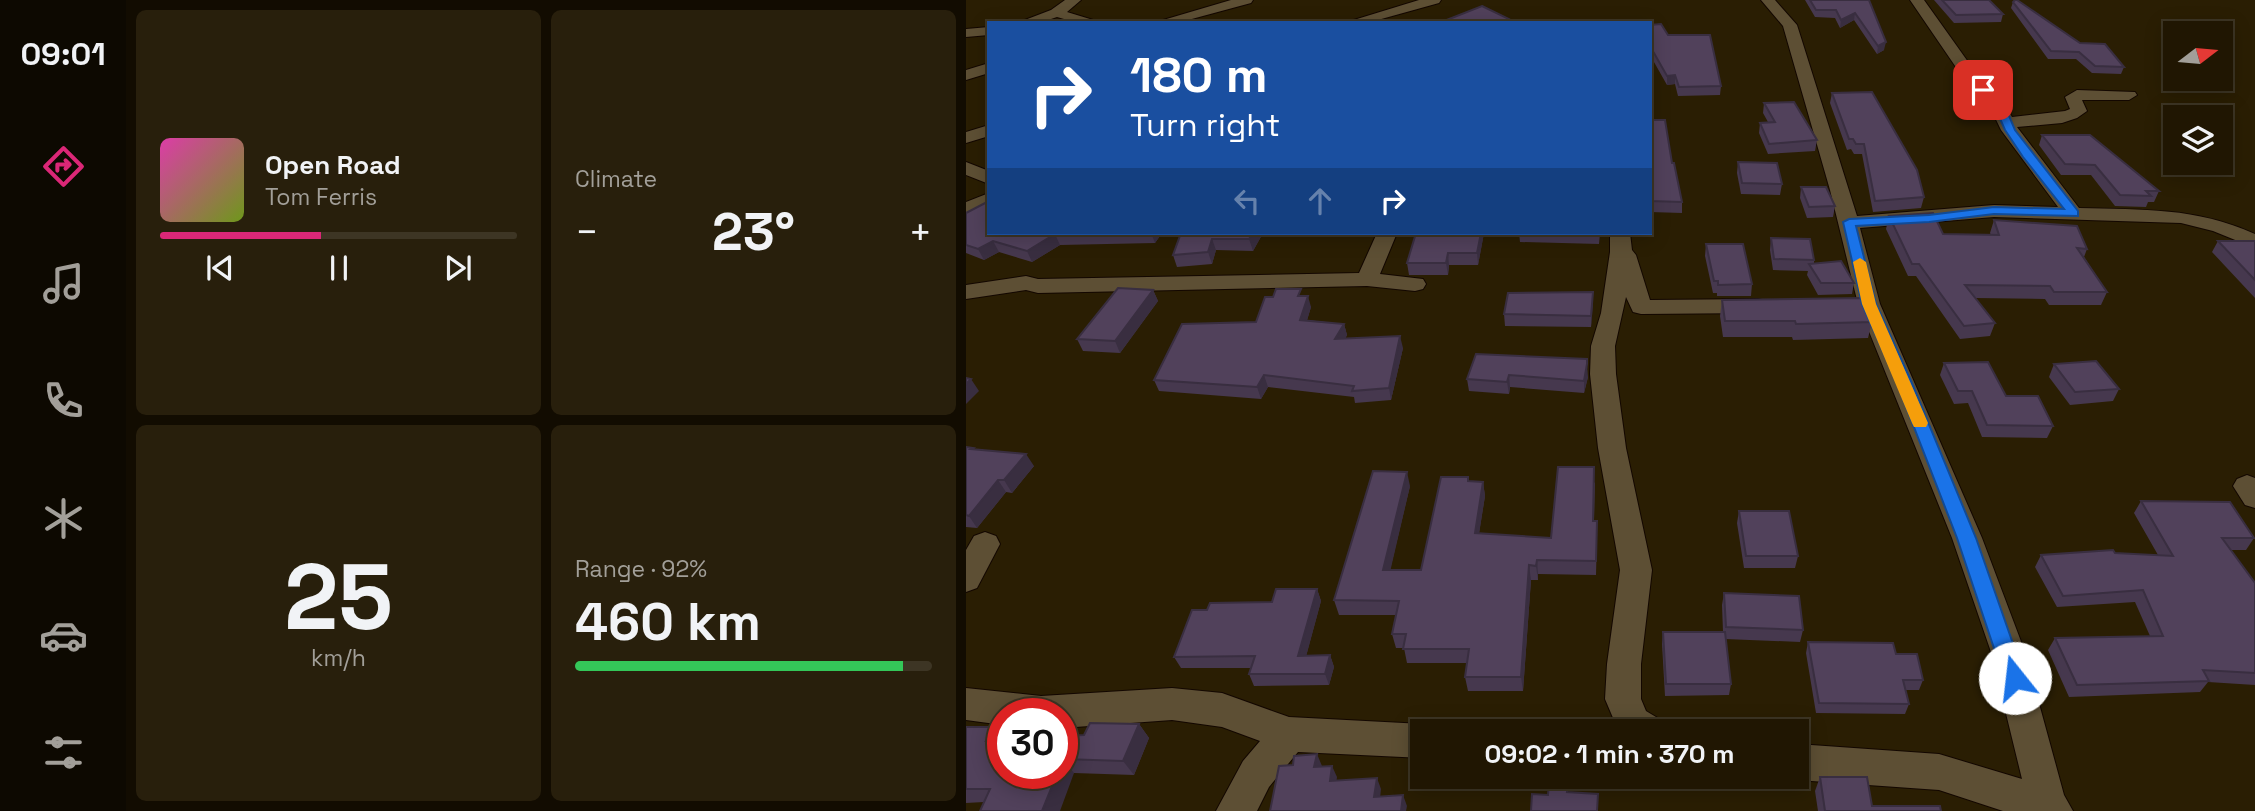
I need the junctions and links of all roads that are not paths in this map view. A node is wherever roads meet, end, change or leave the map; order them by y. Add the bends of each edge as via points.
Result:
1 (1074, 0) edge
2 (1246, 0) edge
3 (1434, 0) edge
4 (1768, 0) edge
5 (1917, 0) edge
6 (1056, 13) junction
7 (1030, 21) edge
8 (1088, 21) edge
9 (1167, 21) edge
10 (1358, 21) edge
11 (987, 31) edge
12 (966, 33) edge
13 (966, 61) edge
14 (986, 69) edge
15 (966, 75) edge
16 (2129, 95) dead end
17 (2007, 122) junction
18 (987, 131) edge
19 (966, 138) edge
20 (966, 168) edge
21 (987, 177) edge
22 (987, 201) edge
23 (966, 209) edge
24 (2073, 213) junction
25 (1849, 222) junction
26 (1386, 235) edge
27 (1620, 235) edge
28 (1630, 235) edge
29 (2255, 242) edge
30 (1367, 279) junction
31 (1415, 284) dead end
32 (966, 292) edge
33 (1780, 305) edge
34 (985, 544) dead end
35 (966, 579) edge
36 (966, 704) edge
37 (1631, 719) edge
38 (1289, 734) junction
39 (1410, 740) edge
40 (1809, 763) edge
41 (2050, 808) edge
42 (1236, 811) edge

1 - 6 street
2 - 9 street
3 - 10 street
4 - 25 street via 1790,25
5 - 17 street
6 - 7 street
6 - 8 street
11 - 12 street
13 - 14 street
14 - 15 street
16 - 17 street via 2077,95 2073,97 2080,110 2072,114 2053,120
17 - 24 street
18 - 19 street
20 - 21 street
22 - 23 street
24 - 25 street via 1994,211
24 - 29 street via 2181,217 2220,226
25 - 41 street via 1856,304 1903,381 1967,538 2008,652
26 - 30 street
27 - 37 street via 1603,374 1636,570 1624,664 1623,699
28 - 33 street via 1625,256 1641,307
30 - 31 street
30 - 32 street via 1026,283
34 - 35 street
36 - 38 street via 1041,713 1172,704 1222,710
38 - 39 street
38 - 42 street via 1256,774
40 - 41 street via 1939,772

